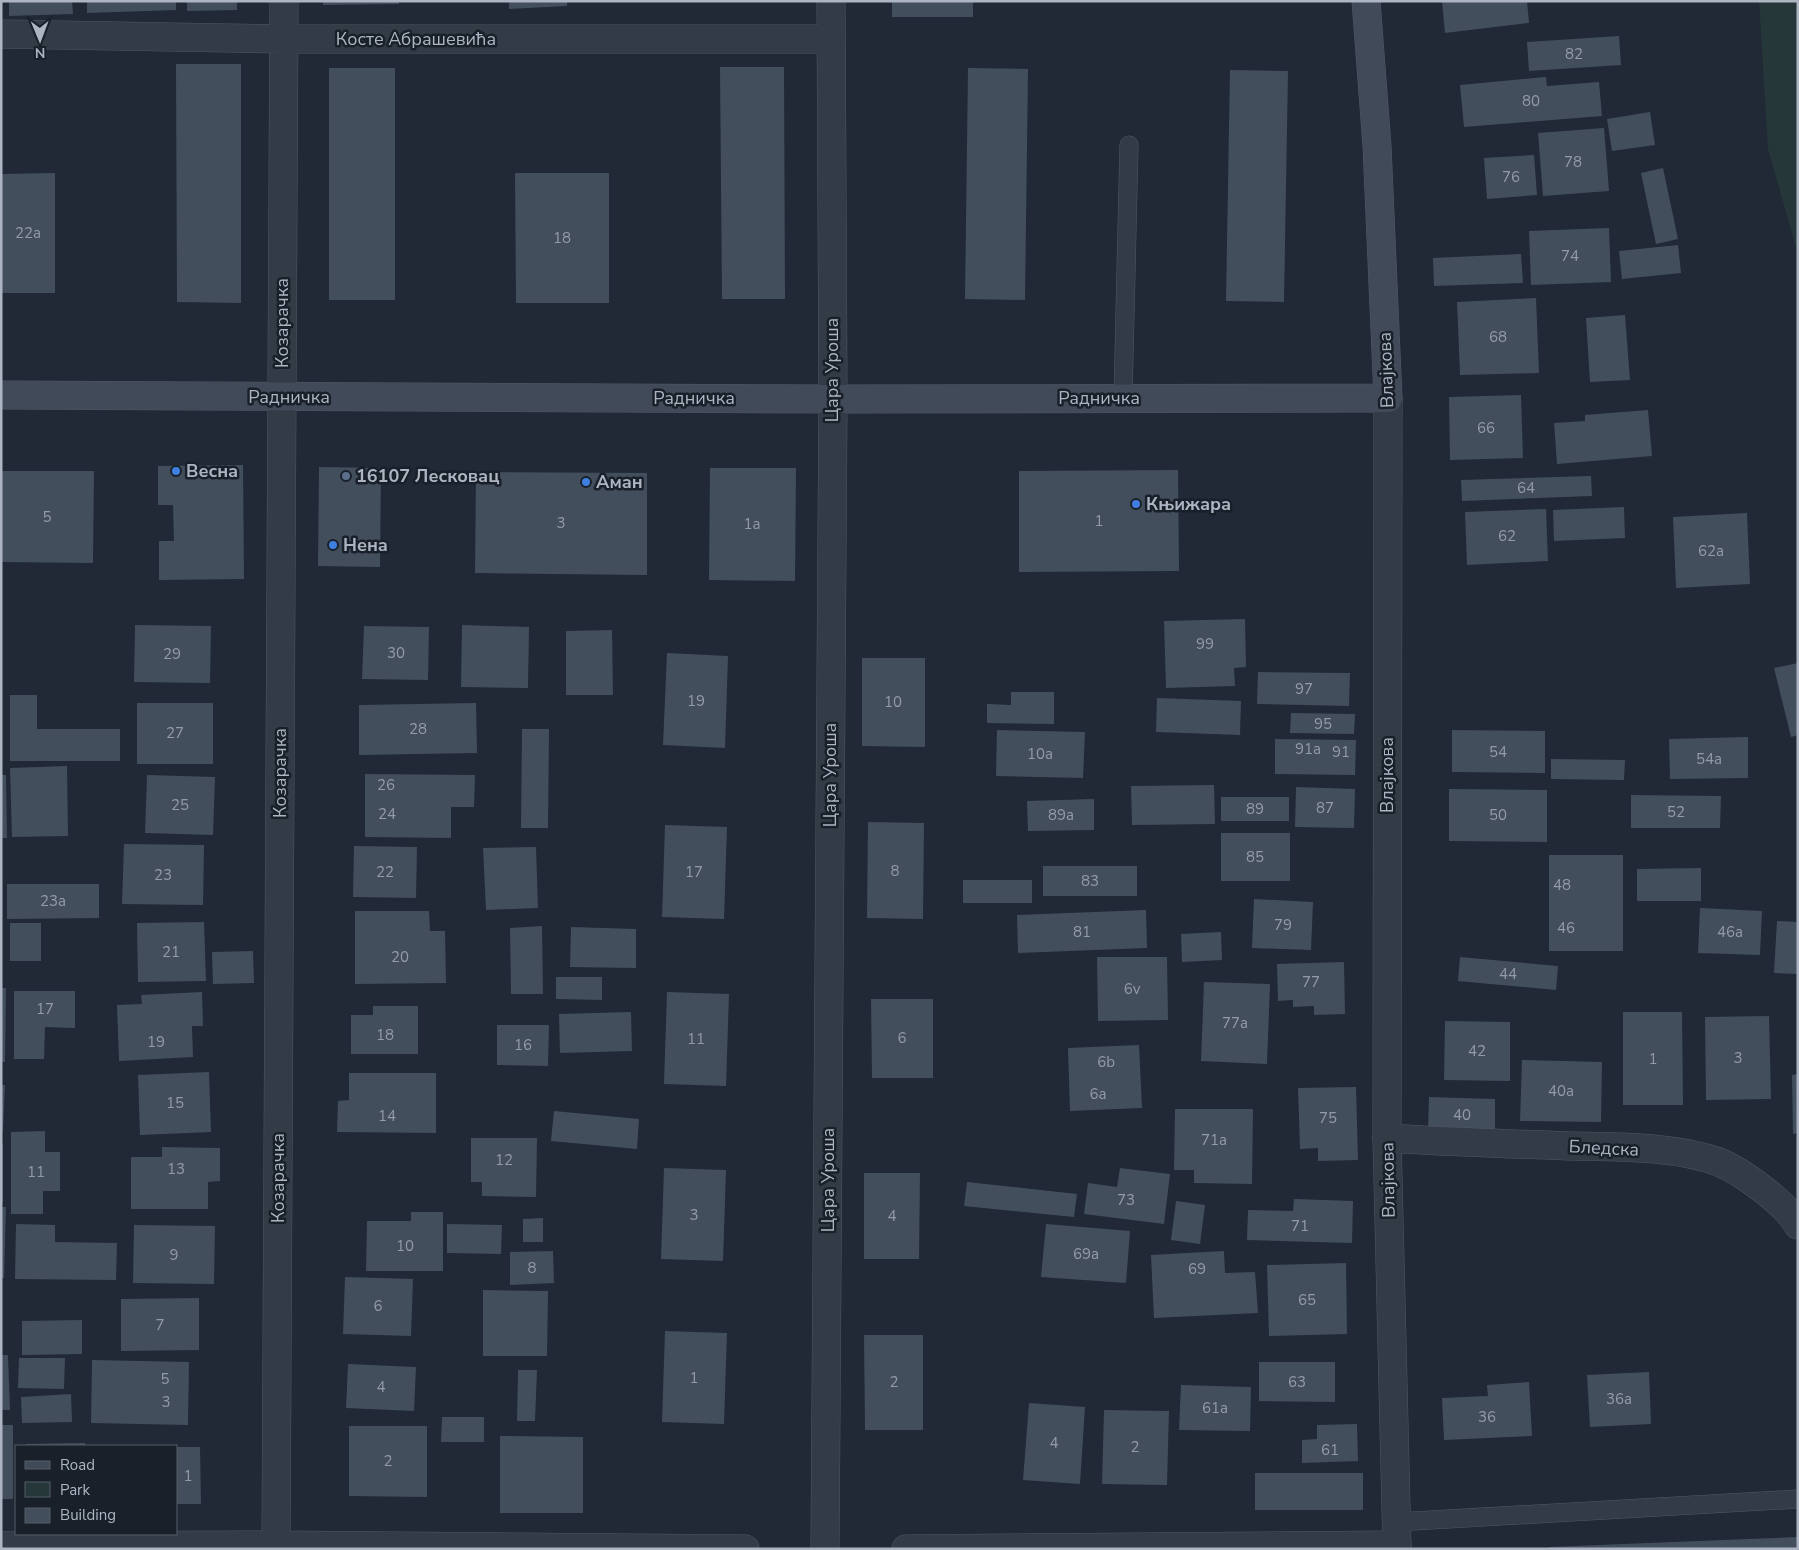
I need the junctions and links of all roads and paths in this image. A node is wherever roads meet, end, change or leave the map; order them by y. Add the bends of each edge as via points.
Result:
1 (284, 1) edge
2 (831, 1) edge
3 (1366, 1) edge
4 (1, 34) edge
5 (284, 39) junction
6 (831, 39) junction
7 (1129, 145) dead end
8 (1, 395) edge
9 (282, 397) junction
10 (1123, 398) junction
11 (1388, 398) junction
12 (833, 399) junction
13 (1387, 1138) junction
14 (1798, 1225) edge
15 (1798, 1499) edge
16 (1397, 1538) edge
17 (276, 1545) junction
18 (1, 1546) edge
19 (745, 1549) edge
20 (825, 1549) edge
21 (906, 1549) edge

1 - 5 street, Козарачка
2 - 6 street, Цара Уроша
3 - 11 main road, Влајкова via 1377,146
4 - 5 street, Косте Абрашевића
5 - 6 street, Косте Абрашевића
5 - 9 street, Козарачка
6 - 12 street, Цара Уроша
7 - 10 lane
8 - 9 main road, Радничка
9 - 12 main road, Радничка
9 - 17 street, Козарачка
10 - 11 main road, Радничка
10 - 12 main road, Радничка
11 - 13 street, Влајкова
12 - 20 street, Цара Уроша
13 - 14 street, Бледска via 1630,1148 1689,1155 1720,1163 1762,1189 1794,1217
13 - 16 street, Влајкова
15 - 16 lane
16 - 21 street
17 - 18 street
17 - 19 street

